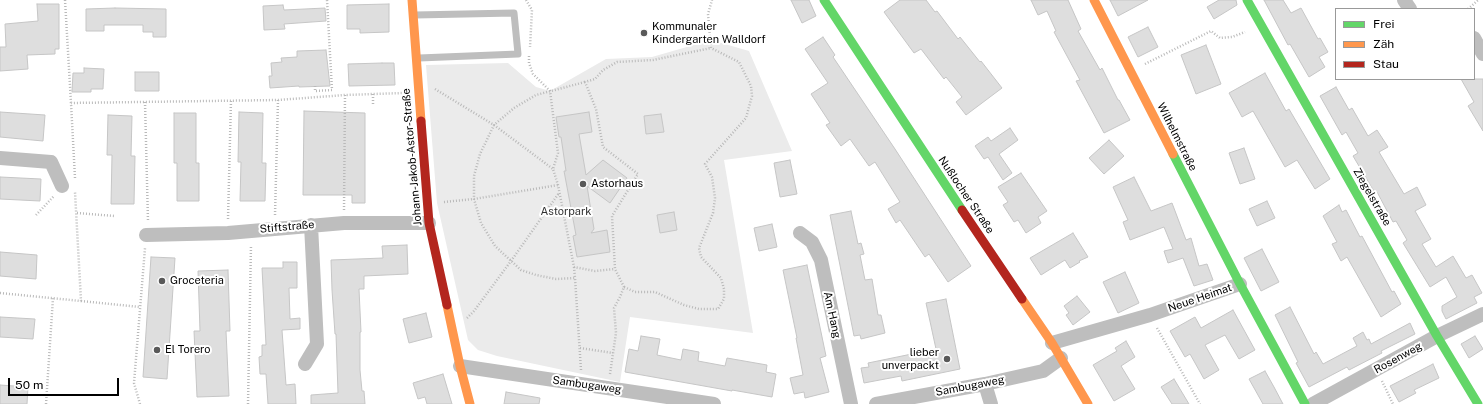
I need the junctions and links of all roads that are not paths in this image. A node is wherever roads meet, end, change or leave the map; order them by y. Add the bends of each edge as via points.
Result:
1 (412, 0) edge
2 (824, 0) edge
3 (1094, 0) edge
4 (1247, 0) edge
5 (413, 15) junction
6 (1475, 40) edge
7 (1483, 54) edge
8 (416, 58) junction
9 (0, 158) edge
10 (68, 186) road end
11 (429, 223) junction
12 (310, 225) junction
13 (147, 228) road end
14 (800, 232) dead end
15 (1240, 284) junction
16 (1483, 314) edge
17 (1438, 336) junction
18 (1052, 343) junction
19 (1061, 358) junction
20 (305, 364) dead end
21 (460, 366) junction
22 (985, 384) junction
23 (470, 404) edge
24 (714, 404) edge
25 (851, 404) edge
26 (876, 404) edge
27 (992, 404) edge
28 (1088, 404) edge
29 (1305, 404) edge
30 (1313, 404) edge
31 (1478, 404) edge

1 - 5 street, Johann-Jakob-Astor-Straße
2 - 18 street, Nußlocher Straße
3 - 15 street, Wilhelmstraße
4 - 17 street, Ziegelstraße
5 - 8 street, Johann-Jakob-Astor-Straße
5 - 8 lane via 514,13 518,54
6 - 7 street
8 - 11 street, Johann-Jakob-Astor-Straße
9 - 10 street via 51,162
11 - 12 street, Stiftstraße
11 - 21 street, Johann-Jakob-Astor-Straße
12 - 13 street, Stiftstraße via 228,233
12 - 20 street via 317,344
14 - 25 street, Am Hang via 812,242 821,260
15 - 18 street, Neue Heimat via 1150,315
15 - 29 street, Neue Heimat
16 - 17 street, Rosenweg
17 - 30 street, Rosenweg
17 - 31 street, Ziegelstraße
18 - 19 street, Nußlocher Straße
19 - 22 street, Sambugaweg via 1043,371
19 - 28 street, Nußlocher Straße
21 - 23 street, Johann-Jakob-Astor-Straße
21 - 24 street, Sambugaweg
22 - 26 street, Sambugaweg
22 - 27 street

